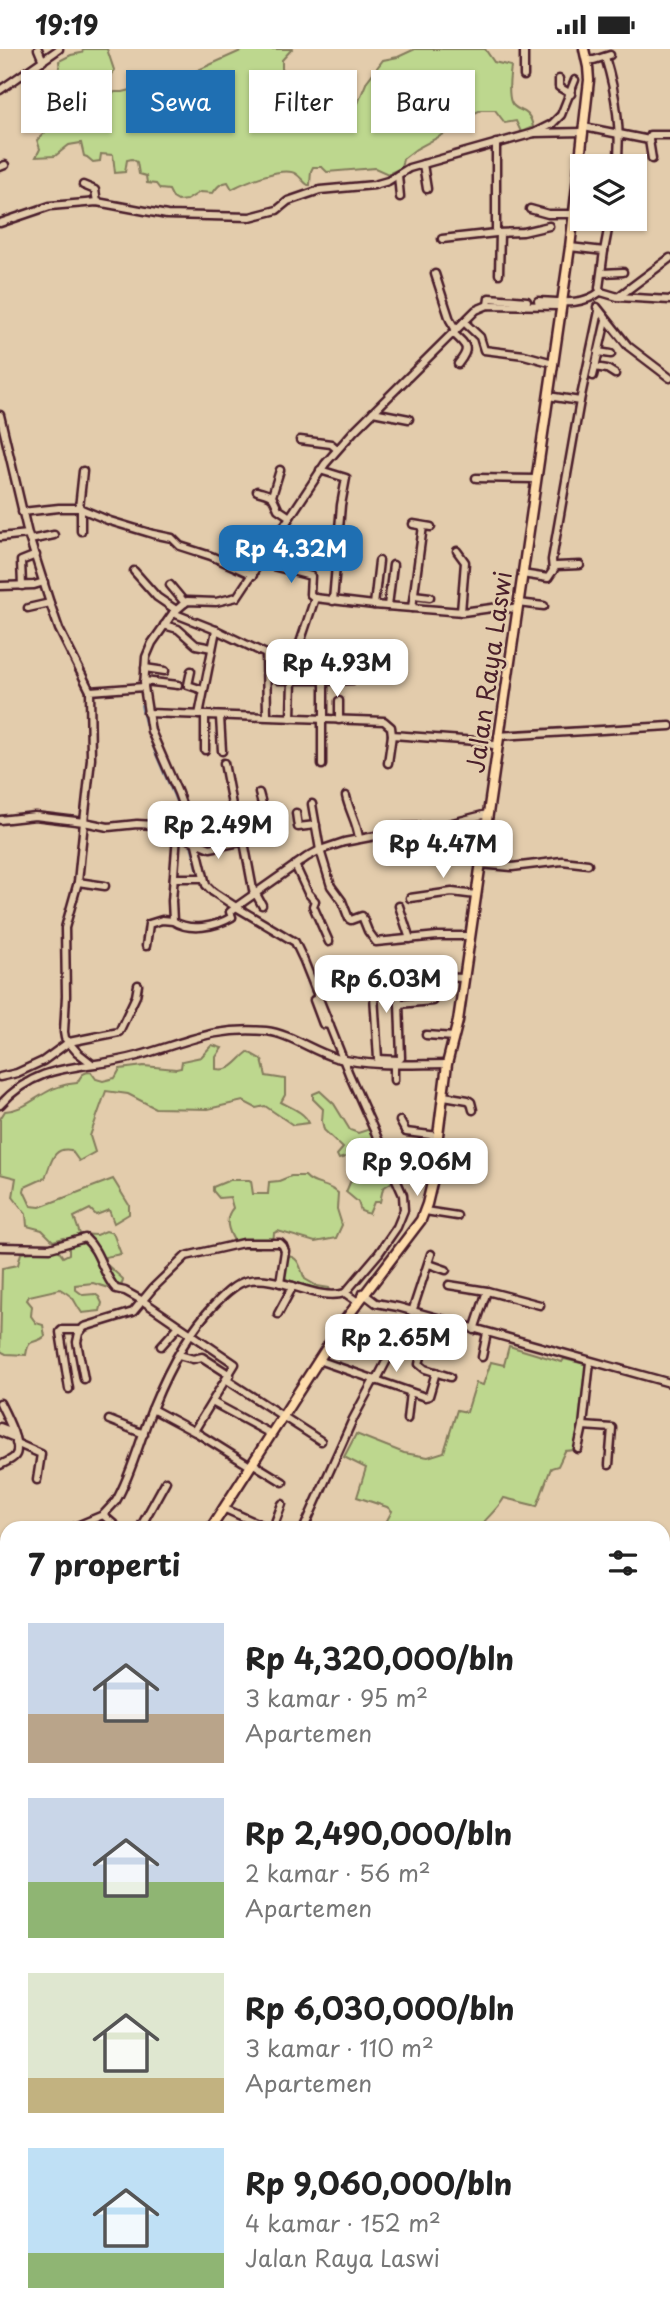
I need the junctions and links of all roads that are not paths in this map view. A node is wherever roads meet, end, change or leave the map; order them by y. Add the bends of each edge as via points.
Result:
1 (38, 49) edge
2 (59, 49) edge
3 (524, 49) edge
4 (584, 49) edge
5 (587, 60) junction
6 (43, 61) junction
7 (524, 76) dead end
8 (559, 79) dead end
9 (575, 80) dead end
10 (0, 90) edge
11 (571, 94) junction
12 (584, 130) junction
13 (619, 132) junction
14 (534, 134) junction
15 (670, 135) edge
16 (649, 140) junction
17 (496, 143) junction
18 (581, 154) edge
19 (618, 154) edge
20 (652, 159) dead end
21 (423, 164) junction
22 (398, 175) junction
23 (83, 185) dead end
24 (427, 188) dead end
25 (400, 197) dead end
26 (97, 202) junction
27 (530, 209) dead end
28 (570, 213) edge
29 (0, 223) edge
30 (549, 226) dead end
31 (572, 231) edge
32 (608, 231) edge
33 (498, 233) junction
34 (442, 239) dead end
35 (570, 247) junction
36 (604, 251) junction
37 (670, 258) edge
38 (623, 272) dead end
39 (602, 273) junction
40 (435, 274) dead end
41 (499, 274) dead end
42 (600, 292) junction
43 (544, 297) dead end
44 (618, 297) junction
45 (670, 300) edge
46 (524, 303) junction
47 (562, 304) junction
48 (606, 320) junction
49 (464, 321) junction
50 (455, 331) junction
51 (598, 352) junction
52 (611, 355) dead end
53 (553, 363) junction
54 (458, 364) dead end
55 (595, 367) junction
56 (615, 374) dead end
57 (593, 376) dead end
58 (670, 377) edge
59 (548, 396) junction
60 (580, 401) junction
61 (373, 412) junction
62 (0, 415) edge
63 (409, 419) dead end
64 (348, 424) dead end
65 (354, 431) junction
66 (300, 440) dead end
67 (335, 447) junction
68 (280, 470) dead end
69 (320, 470) junction
70 (83, 471) dead end
71 (476, 478) dead end
72 (536, 479) junction
73 (257, 491) dead end
74 (272, 496) junction
75 (80, 509) junction
76 (22, 512) junction
77 (290, 517) junction
78 (413, 524) dead end
79 (81, 531) dead end
80 (54, 535) dead end
81 (0, 537) edge
82 (29, 537) junction
83 (457, 551) dead end
84 (36, 555) junction
85 (379, 561) dead end
86 (261, 563) junction
87 (393, 565) dead end
88 (580, 565) dead end
89 (134, 571) dead end
90 (553, 571) junction
91 (250, 574) junction
92 (522, 574) junction
93 (44, 582) junction
94 (170, 585) dead end
95 (0, 586) edge
96 (22, 586) junction
97 (414, 595) junction
98 (430, 597) dead end
99 (315, 598) junction
100 (333, 601) junction
101 (50, 603) junction
102 (185, 603) junction
103 (374, 605) junction
104 (544, 605) dead end
105 (388, 606) junction
106 (517, 606) junction
107 (28, 608) dead end
108 (412, 608) junction
109 (174, 609) junction
110 (461, 612) junction
111 (164, 625) junction
112 (216, 630) junction
113 (212, 648) junction
114 (266, 654) junction
115 (316, 661) dead end
116 (145, 668) junction
117 (165, 671) dead end
118 (191, 671) dead end
119 (279, 680) dead end
120 (292, 680) junction
121 (315, 680) junction
122 (353, 680) dead end
123 (324, 681) junction
124 (142, 685) junction
125 (178, 685) dead end
126 (203, 689) junction
127 (90, 691) junction
128 (339, 701) dead end
129 (147, 713) junction
130 (202, 715) junction
131 (267, 716) junction
132 (220, 717) junction
133 (292, 717) junction
134 (323, 719) junction
135 (339, 720) junction
136 (670, 726) edge
137 (392, 734) junction
138 (498, 741) junction
139 (205, 750) dead end
140 (222, 751) dead end
141 (224, 763) dead end
142 (388, 763) dead end
143 (322, 765) dead end
144 (259, 793) dead end
145 (346, 796) dead end
146 (312, 804) dead end
147 (296, 813) dead end
148 (487, 814) junction
149 (0, 820) edge
150 (84, 823) junction
151 (316, 825) junction
152 (177, 835) junction
153 (359, 839) junction
154 (191, 841) junction
155 (241, 842) junction
156 (320, 850) junction
157 (480, 864) junction
158 (588, 864) dead end
159 (295, 865) junction
160 (174, 878) junction
161 (201, 878) junction
162 (78, 882) junction
163 (105, 886) dead end
164 (255, 895) junction
165 (476, 895) junction
166 (410, 898) dead end
167 (262, 905) dead end
168 (398, 907) dead end
169 (234, 909) junction
170 (173, 921) junction
171 (470, 936) junction
172 (410, 939) junction
173 (329, 942) dead end
174 (146, 946) dead end
175 (398, 975) junction
176 (434, 977) junction
177 (463, 978) junction
178 (371, 980) junction
179 (138, 985) dead end
180 (314, 1000) dead end
181 (400, 1003) junction
182 (323, 1017) junction
183 (426, 1035) dead end
184 (454, 1037) junction
185 (69, 1042) junction
186 (338, 1058) junction
187 (91, 1063) junction
188 (447, 1064) junction
189 (394, 1065) junction
190 (0, 1077) edge
191 (394, 1080) dead end
192 (444, 1096) junction
193 (0, 1105) edge
194 (473, 1110) dead end
195 (400, 1121) dead end
196 (438, 1136) junction
197 (436, 1152) junction
198 (458, 1157) dead end
199 (421, 1173) dead end
200 (433, 1175) junction
201 (425, 1211) junction
202 (457, 1216) dead end
203 (0, 1247) edge
204 (431, 1254) dead end
205 (429, 1264) junction
206 (446, 1270) dead end
207 (280, 1283) junction
208 (449, 1285) dead end
209 (293, 1286) junction
210 (487, 1291) junction
211 (345, 1293) junction
212 (363, 1293) junction
213 (143, 1301) junction
214 (358, 1302) junction
215 (540, 1305) dead end
216 (412, 1312) junction
217 (278, 1314) dead end
218 (432, 1317) junction
219 (178, 1327) junction
220 (81, 1330) junction
221 (474, 1330) junction
222 (486, 1333) junction
223 (190, 1335) junction
224 (161, 1346) dead end
225 (179, 1355) junction
226 (482, 1357) dead end
227 (388, 1358) dead end
228 (318, 1360) junction
229 (590, 1362) junction
230 (436, 1372) junction
231 (450, 1377) dead end
232 (229, 1378) junction
233 (84, 1379) dead end
234 (375, 1380) junction
235 (670, 1383) edge
236 (69, 1389) dead end
237 (410, 1392) junction
238 (212, 1402) junction
239 (0, 1403) edge
240 (152, 1409) junction
241 (282, 1417) junction
242 (407, 1419) dead end
243 (109, 1420) dead end
244 (583, 1426) junction
245 (0, 1427) edge
246 (612, 1428) junction
247 (621, 1429) dead end
248 (0, 1432) edge
249 (195, 1432) junction
250 (144, 1434) junction
251 (271, 1434) junction
252 (14, 1438) junction
253 (321, 1441) dead end
254 (578, 1449) dead end
255 (251, 1464) junction
256 (0, 1465) edge
257 (609, 1465) dead end
258 (37, 1480) dead end
259 (166, 1481) dead end
260 (283, 1482) dead end
261 (282, 1504) dead end
262 (223, 1509) junction
263 (103, 1515) junction
264 (89, 1521) edge
265 (110, 1521) edge
266 (144, 1521) edge
267 (215, 1521) edge
268 (251, 1521) edge
269 (276, 1521) edge
270 (307, 1521) edge

1 - 6 street
2 - 6 street
3 - 7 street
4 - 5 main road, Jalan Raya Laswi
5 - 12 main road, Jalan Raya Laswi
5 - 13 street via 608,56
6 - 10 street
8 - 11 street via 559,87
9 - 11 street
11 - 14 street via 561,115
12 - 13 street
12 - 14 street
12 - 18 main road, Jalan Raya Laswi
13 - 16 street
13 - 19 street
14 - 17 street
15 - 16 street via 650,135
16 - 20 street
17 - 21 street
17 - 33 street
21 - 22 street
21 - 24 street
22 - 25 street
22 - 26 street via 359,188 320,190 288,201 277,210 248,217 167,215
23 - 26 street via 95,190
26 - 29 street via 50,206
27 - 28 street
30 - 33 street
31 - 35 main road, Jalan Raya Laswi
32 - 36 street
33 - 34 street
33 - 41 street
35 - 36 street
35 - 47 main road, Jalan Raya Laswi
36 - 39 street
37 - 44 street
38 - 39 street
39 - 42 street
40 - 50 street
42 - 44 street
42 - 47 street via 586,301
43 - 46 street via 525,298
44 - 45 street
46 - 47 street
46 - 49 street via 488,303
47 - 53 main road, Jalan Raya Laswi
48 - 51 street
48 - 58 street via 632,349
48 - 60 street via 598,309
49 - 50 street
49 - 53 street via 480,337 484,350
50 - 54 street via 466,349
50 - 61 street
51 - 52 street
51 - 55 street
53 - 59 main road, Jalan Raya Laswi
55 - 56 street
55 - 57 street
59 - 60 street
59 - 72 main road, Jalan Raya Laswi
60 - 90 street
61 - 63 street
61 - 65 street
62 - 76 street
64 - 65 street
65 - 67 street
66 - 67 street
67 - 69 street
68 - 74 street
69 - 77 street
69 - 100 street via 346,478
70 - 75 street
71 - 72 street
72 - 92 main road, Jalan Raya Laswi
73 - 74 street
74 - 77 street via 278,509
75 - 76 street
75 - 79 street
75 - 91 street via 173,538 180,546
76 - 82 street
77 - 86 street via 273,536
78 - 97 street via 427,526
80 - 82 street
81 - 82 street
82 - 84 street
83 - 110 street via 465,562
84 - 93 street
84 - 96 street via 21,561
85 - 103 street
86 - 91 street
86 - 99 street via 311,576 310,594
87 - 105 street
88 - 90 street via 558,566
89 - 109 street
90 - 92 street via 548,578
91 - 102 street via 233,599
92 - 106 main road, Jalan Raya Laswi
93 - 96 street
93 - 101 street
94 - 102 street
95 - 96 street
97 - 98 street
97 - 108 street
99 - 100 street
99 - 114 street via 296,655
100 - 103 street
101 - 107 street
101 - 127 street
102 - 109 street
103 - 105 street
104 - 106 street
105 - 108 street
106 - 110 street
106 - 138 main road, Jalan Raya Laswi
108 - 110 street
109 - 111 street
109 - 112 street
111 - 113 street via 178,629 195,648
111 - 116 street via 152,643
112 - 113 street
112 - 114 street
113 - 126 street
114 - 131 street
115 - 121 street
116 - 117 street
116 - 124 street
118 - 126 street via 188,685
119 - 120 street
120 - 121 street
120 - 133 street
121 - 123 street
122 - 123 street
123 - 134 street
124 - 125 street
124 - 127 street
124 - 129 street
126 - 130 street
127 - 150 street via 91,759
128 - 135 street
129 - 130 street
129 - 154 street
130 - 132 street
130 - 139 street
131 - 132 street
131 - 133 street
132 - 140 street
133 - 134 street
134 - 135 street
134 - 143 street
135 - 137 street via 386,722
136 - 138 street
137 - 138 street
137 - 142 street
138 - 148 main road, Jalan Raya Laswi
141 - 155 street
144 - 155 street via 267,836
145 - 153 street
146 - 151 street
147 - 151 street via 298,827
148 - 153 street
148 - 157 main road, Jalan Raya Laswi
149 - 150 street via 35,816
150 - 152 street via 108,827 146,824
150 - 162 street
151 - 156 street
152 - 154 street
152 - 160 street
153 - 156 street
154 - 155 street via 210,848
154 - 161 street
155 - 164 street via 246,847
156 - 159 street
156 - 172 street via 331,886 349,919 362,916 376,942
157 - 158 street
157 - 165 main road, Jalan Raya Laswi
159 - 164 street
159 - 173 street via 315,901 313,906
160 - 161 street
160 - 170 street
161 - 169 street
162 - 163 street
162 - 185 street via 63,941 64,1032
164 - 167 street
164 - 169 street
165 - 166 street via 452,892
165 - 171 main road, Jalan Raya Laswi
168 - 172 street
169 - 170 street via 232,917 215,925 185,927
169 - 182 street via 295,942
170 - 174 street via 149,924
171 - 172 street
171 - 177 main road, Jalan Raya Laswi
175 - 176 street
175 - 178 street
175 - 181 street
176 - 177 street
176 - 181 street via 432,1001
177 - 184 main road, Jalan Raya Laswi
178 - 178 street via 349,986 344,967 363,962
178 - 181 street via 380,1060 401,1058
179 - 185 street via 119,1032
180 - 182 street
182 - 186 street via 330,1025
183 - 184 street
184 - 188 main road, Jalan Raya Laswi
185 - 187 street
185 - 190 street via 43,1061
186 - 187 street via 273,1032 231,1030 137,1056
186 - 189 street
186 - 211 street via 397,1177 404,1204 392,1236
187 - 193 street via 38,1076
188 - 189 street
188 - 192 main road, Jalan Raya Laswi
189 - 191 street
192 - 194 street via 468,1100
192 - 196 main road, Jalan Raya Laswi
195 - 196 street via 406,1132
196 - 197 main road, Jalan Raya Laswi
197 - 198 street
197 - 200 main road, Jalan Raya Laswi
199 - 200 street
200 - 201 main road, Jalan Raya Laswi
201 - 202 street
201 - 212 main road, Jalan Raya Laswi via 409,1238
203 - 213 street via 50,1248 84,1237 97,1252 113,1286
204 - 205 street
205 - 206 street
205 - 216 street
207 - 209 street
207 - 213 street via 283,1245 243,1243 186,1256
207 - 223 street via 241,1283 208,1311
208 - 210 street
209 - 211 street via 333,1296
209 - 217 street
210 - 215 street
210 - 221 street
211 - 214 street
212 - 214 main road, Jalan Raya Laswi
212 - 216 street via 376,1303
213 - 219 street
213 - 220 street via 131,1313
214 - 228 main road, Jalan Raya Laswi
216 - 218 street
218 - 221 street
218 - 230 street via 419,1364
219 - 223 street
219 - 224 street
220 - 233 street via 77,1342
220 - 236 street via 60,1331
221 - 222 street
222 - 226 street
222 - 229 street
223 - 225 street
223 - 232 street via 235,1364
225 - 232 street via 202,1357
225 - 240 street
227 - 234 street
228 - 234 street
228 - 241 main road, Jalan Raya Laswi
229 - 235 street
229 - 244 street
230 - 231 street
230 - 237 street via 428,1397
232 - 238 street
232 - 241 street
234 - 237 street
234 - 270 street
237 - 242 street
238 - 249 street
238 - 251 street
239 - 252 street
240 - 249 street
240 - 250 street
241 - 251 main road, Jalan Raya Laswi
241 - 253 street
243 - 250 street
244 - 246 street
244 - 254 street
245 - 252 street
246 - 247 street
246 - 257 street
248 - 252 street
249 - 255 street
250 - 263 street via 121,1493
251 - 255 main road, Jalan Raya Laswi
252 - 256 street via 16,1456
252 - 258 street via 41,1454
255 - 260 street
255 - 262 main road, Jalan Raya Laswi
259 - 266 street
261 - 269 street
262 - 267 main road, Jalan Raya Laswi
262 - 268 street
263 - 264 street
263 - 265 street

